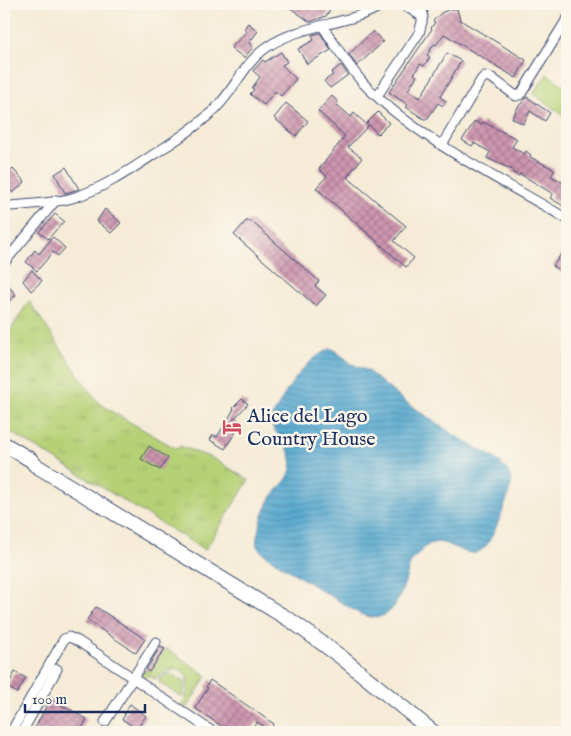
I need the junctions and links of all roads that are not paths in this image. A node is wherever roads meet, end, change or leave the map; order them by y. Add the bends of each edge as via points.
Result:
1 (402, 4) edge
2 (423, 4) edge
3 (381, 6) edge
4 (423, 17) junction
5 (567, 19) edge
6 (322, 25) junction
7 (377, 96) junction
8 (442, 145) junction
9 (56, 200) junction
10 (4, 207) edge
11 (567, 219) edge
12 (4, 263) edge
13 (4, 444) edge
14 (4, 451) edge
15 (35, 465) junction
16 (156, 642) dead end
17 (57, 669) dead end
18 (47, 677) junction
19 (133, 678) junction
20 (105, 722) dead end
21 (11, 732) edge
22 (22, 732) edge
23 (213, 732) edge
24 (433, 732) edge

1 - 3 street
1 - 4 street
2 - 4 street
3 - 6 street
4 - 7 street via 417,37
5 - 8 street via 521,94 516,96 485,76
6 - 7 street via 362,82
6 - 9 street via 289,35 259,53 215,110 127,172 86,193
7 - 8 street
8 - 11 street
9 - 10 street
9 - 12 street
13 - 15 main road
14 - 15 main road
15 - 24 main road via 292,622 341,657
16 - 19 street
17 - 18 street
18 - 19 street via 55,654 64,640 71,637
18 - 21 street
18 - 22 street
19 - 20 street
19 - 23 street

